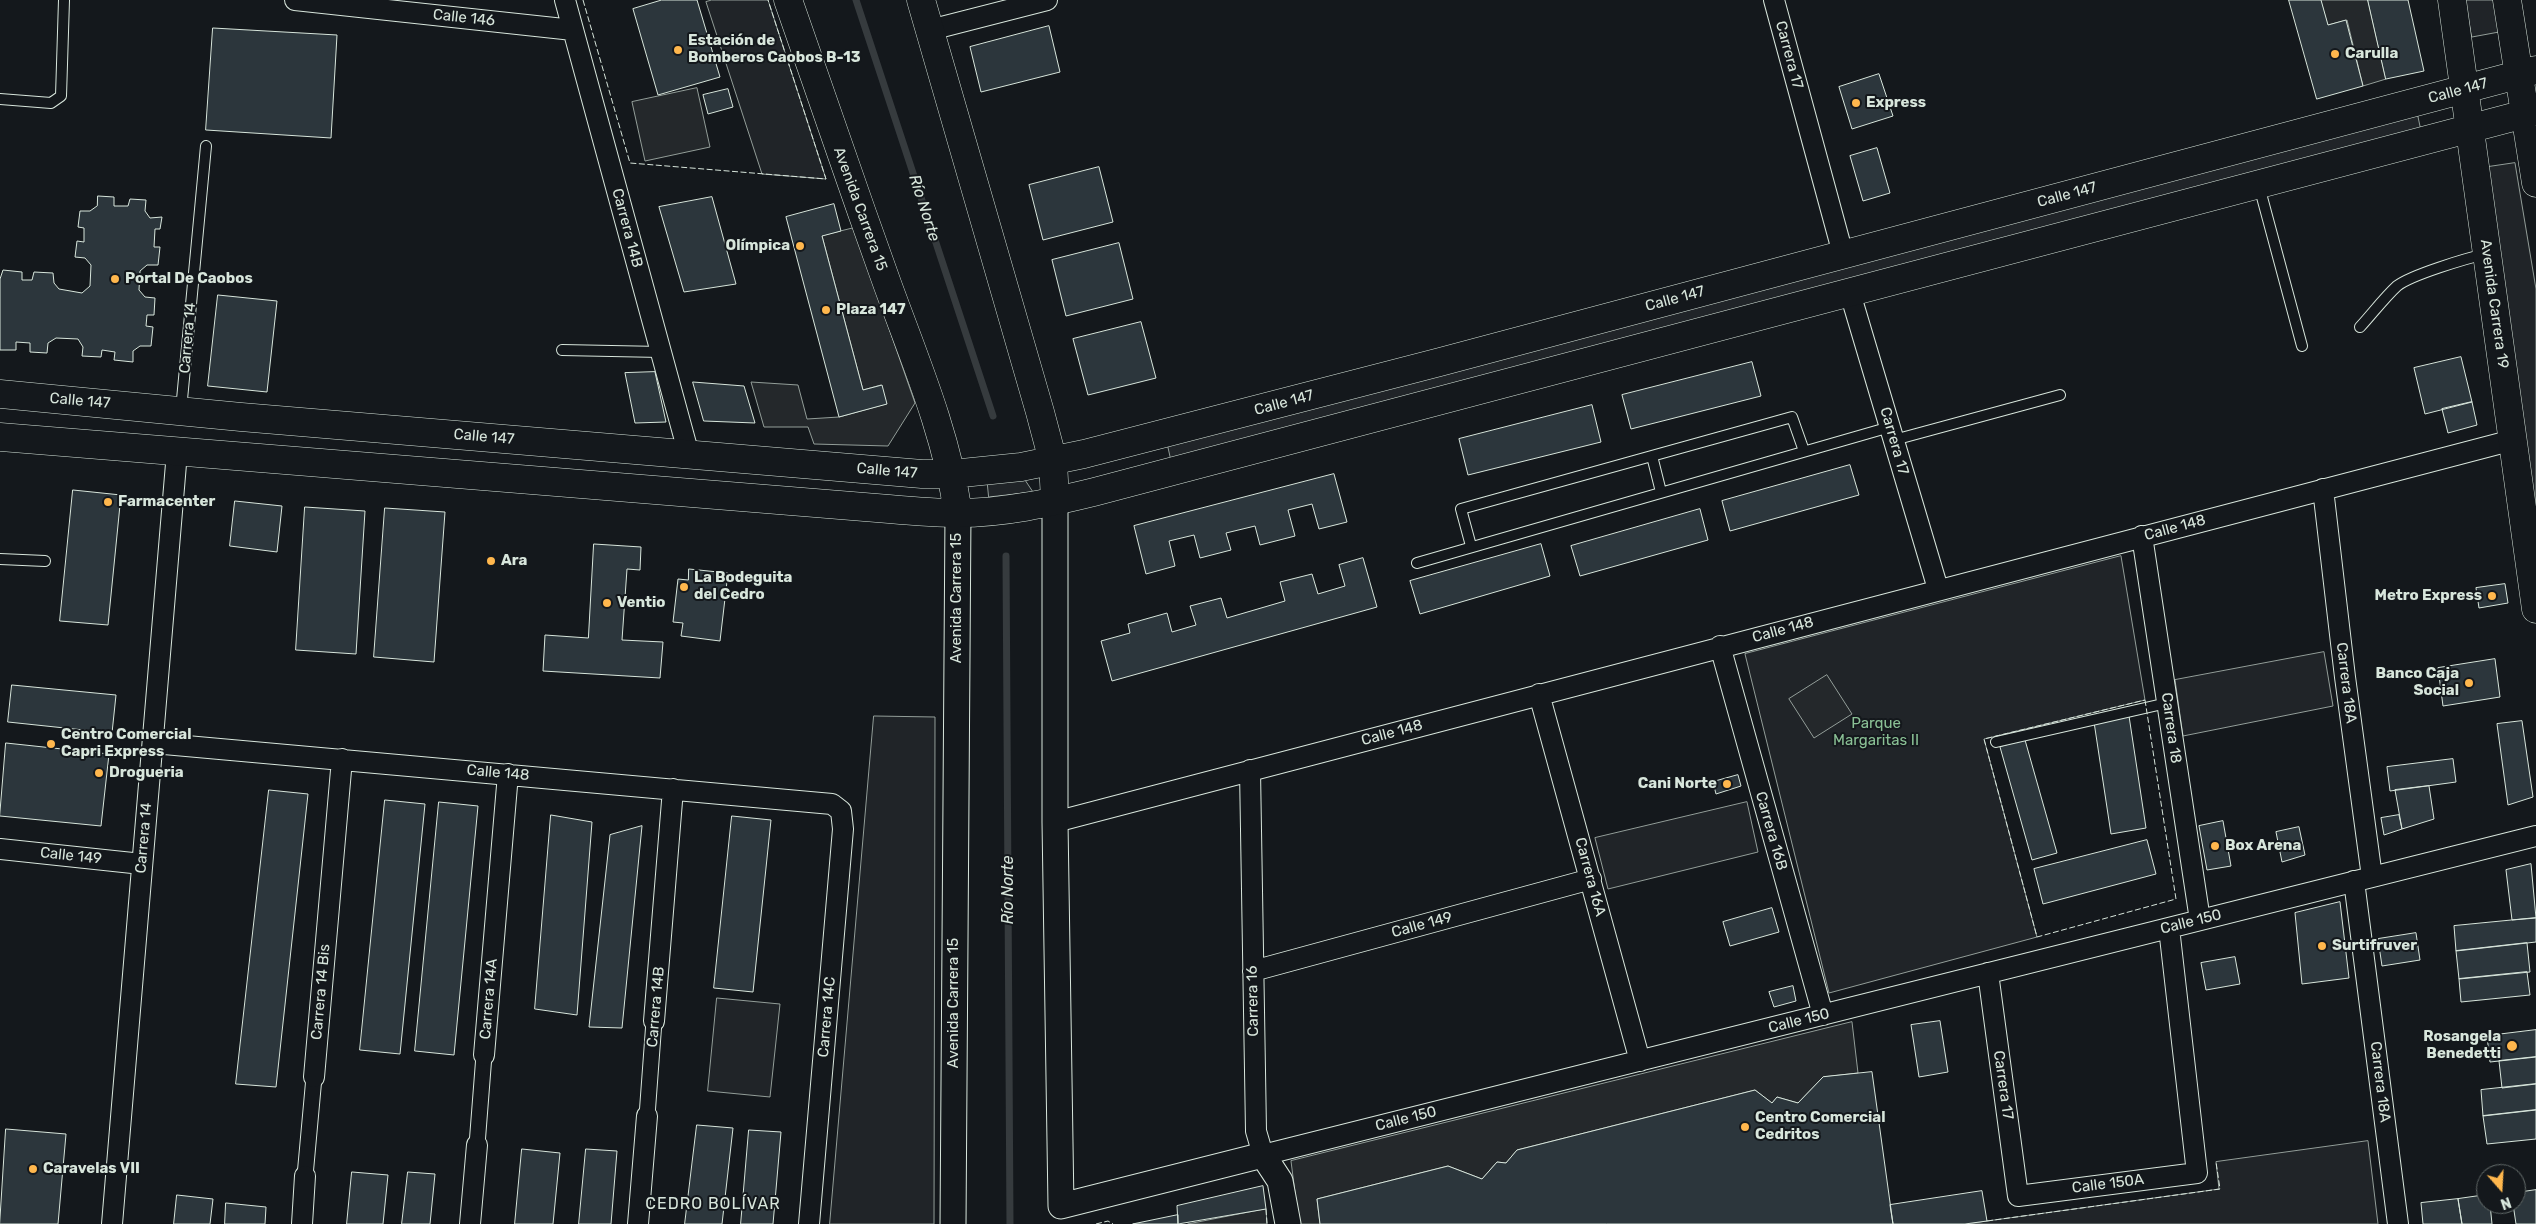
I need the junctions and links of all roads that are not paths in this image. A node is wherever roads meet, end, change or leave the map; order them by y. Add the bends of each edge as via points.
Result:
1 (64, 0) edge
2 (295, 0) edge
3 (566, 0) edge
4 (788, 0) edge
5 (921, 0) edge
6 (1047, 0) edge
7 (1774, 0) edge
8 (2452, 0) edge
9 (2506, 0) edge
10 (573, 30) junction
11 (930, 30) junction
12 (2527, 72) edge
13 (2464, 89) junction
14 (0, 98) edge
15 (2530, 113) edge
16 (2469, 129) junction
17 (206, 146) dead end
18 (2536, 183) edge
19 (2259, 185) junction
20 (1843, 254) junction
21 (2487, 254) junction
22 (1850, 293) junction
23 (2360, 327) dead end
24 (2302, 346) dead end
25 (562, 350) dead end
26 (661, 352) junction
27 (0, 394) edge
28 (2060, 395) dead end
29 (181, 410) junction
30 (1892, 434) junction
31 (0, 437) edge
32 (2513, 440) junction
33 (1804, 451) junction
34 (177, 452) junction
35 (689, 455) junction
36 (1652, 456) junction
37 (1053, 461) junction
38 (952, 474) junction
39 (2323, 489) junction
40 (1661, 492) junction
41 (1055, 501) junction
42 (958, 513) junction
43 (2142, 536) junction
44 (1471, 546) junction
45 (0, 559) edge
46 (44, 561) dead end
47 (1417, 562) dead end
48 (1938, 589) junction
49 (2536, 609) edge
50 (1720, 646) junction
51 (1539, 694) junction
52 (2167, 703) junction
53 (1996, 742) dead end
54 (152, 743) junction
55 (342, 759) junction
56 (1250, 770) junction
57 (508, 774) junction
58 (674, 789) junction
59 (841, 811) joint
60 (1055, 822) junction
61 (2536, 836) edge
62 (0, 849) edge
63 (142, 864) junction
64 (1591, 879) junction
65 (2363, 879) junction
66 (2200, 920) junction
67 (2169, 928) junction
68 (1253, 972) junction
69 (1988, 974) junction
70 (1823, 1015) junction
71 (654, 1021) joint
72 (484, 1055) joint
73 (1640, 1060) junction
74 (314, 1077) joint
75 (647, 1116) joint
76 (477, 1145) joint
77 (1263, 1155) junction
78 (305, 1176) joint
79 (2018, 1196) joint
80 (112, 1224) edge
81 (302, 1224) edge
82 (470, 1224) edge
83 (638, 1224) edge
84 (809, 1224) edge
85 (952, 1224) edge
86 (1288, 1224) edge
87 (2398, 1224) edge

1 - 14 lane via 61,96 51,102
2 - 10 street, Calle 146
3 - 10 street, Carrera 14B
4 - 38 main road, Avenida Carrera 15 via 933,410
5 - 11 main road
6 - 11 street
7 - 20 street, Carrera 17
8 - 13 main road, Avenida Carrera 19
9 - 12 main road
10 - 26 street, Carrera 14B
11 - 37 main road
12 - 13 main road, Calle 147
12 - 15 main road
13 - 16 main road, Avenida Carrera 19
13 - 20 main road, Calle 147
15 - 16 main road
15 - 18 main road
16 - 19 main road
16 - 21 main road, Avenida Carrera 19
17 - 29 lane, Carrera 14
19 - 22 main road
19 - 24 lane
20 - 37 main road, Calle 147
21 - 23 lane via 2410,279 2398,286
21 - 32 main road, Avenida Carrera 19
22 - 30 street, Carrera 17
22 - 41 main road
25 - 26 lane
26 - 35 street, Carrera 14B
27 - 29 main road, Calle 147
28 - 30 lane
29 - 35 main road, Calle 147
30 - 33 lane
30 - 48 street, Carrera 17
31 - 34 main road
32 - 39 street, Calle 148
32 - 49 main road, Avenida Carrera 19
33 - 36 lane via 1792,418
33 - 40 lane
34 - 42 main road
34 - 54 street, Carrera 14
35 - 38 main road, Calle 147
36 - 40 lane
36 - 44 lane via 1461,509
37 - 38 main road, Calle 147
37 - 41 main road
38 - 42 main road, Avenida Carrera 15
39 - 43 street, Calle 148
39 - 65 street, Carrera 18A
40 - 44 lane
41 - 42 main road via 997,511
41 - 60 street
42 - 85 street, Avenida Carrera 15
43 - 48 street, Calle 148
43 - 52 street, Carrera 18
44 - 47 lane
45 - 46 lane
48 - 50 street, Calle 148
50 - 51 street, Calle 148
50 - 70 street, Carrera 16B
51 - 56 street, Calle 148
51 - 64 street, Carrera 16A
52 - 53 lane
52 - 66 street, Carrera 18
54 - 55 street, Calle 148
54 - 63 street, Carrera 14
55 - 57 street, Calle 148
55 - 74 street, Carrera 14 Bis
56 - 60 street, Calle 148
56 - 68 street, Carrera 16
57 - 58 street, Calle 148
57 - 72 street, Carrera 14A
58 - 59 street, Calle 148 via 832,804
58 - 71 street, Carrera 14B
59 - 84 street, Carrera 14C via 843,829
60 - 77 street, Calle 150 via 1061,1206
61 - 65 street, Calle 150
62 - 63 street, Calle 149
63 - 80 street, Carrera 14
64 - 68 street, Calle 149
64 - 73 street, Carrera 16A
65 - 66 street, Calle 150
65 - 87 street, Carrera 18A
66 - 67 street, Calle 150
67 - 69 street, Calle 150
67 - 79 street, Calle 150A via 2197,1173
68 - 77 street, Carrera 16 via 1256,1131
69 - 70 street, Calle 150
69 - 79 street, Carrera 17
70 - 73 street, Calle 150
71 - 75 street, Carrera 14B
72 - 76 street, Carrera 14A
73 - 77 street, Calle 150
74 - 78 street, Carrera 14 Bis
75 - 83 street, Carrera 14B
76 - 82 street, Carrera 14A
77 - 86 street, Carrera 16 via 1280,1181
78 - 81 street, Carrera 14 Bis

